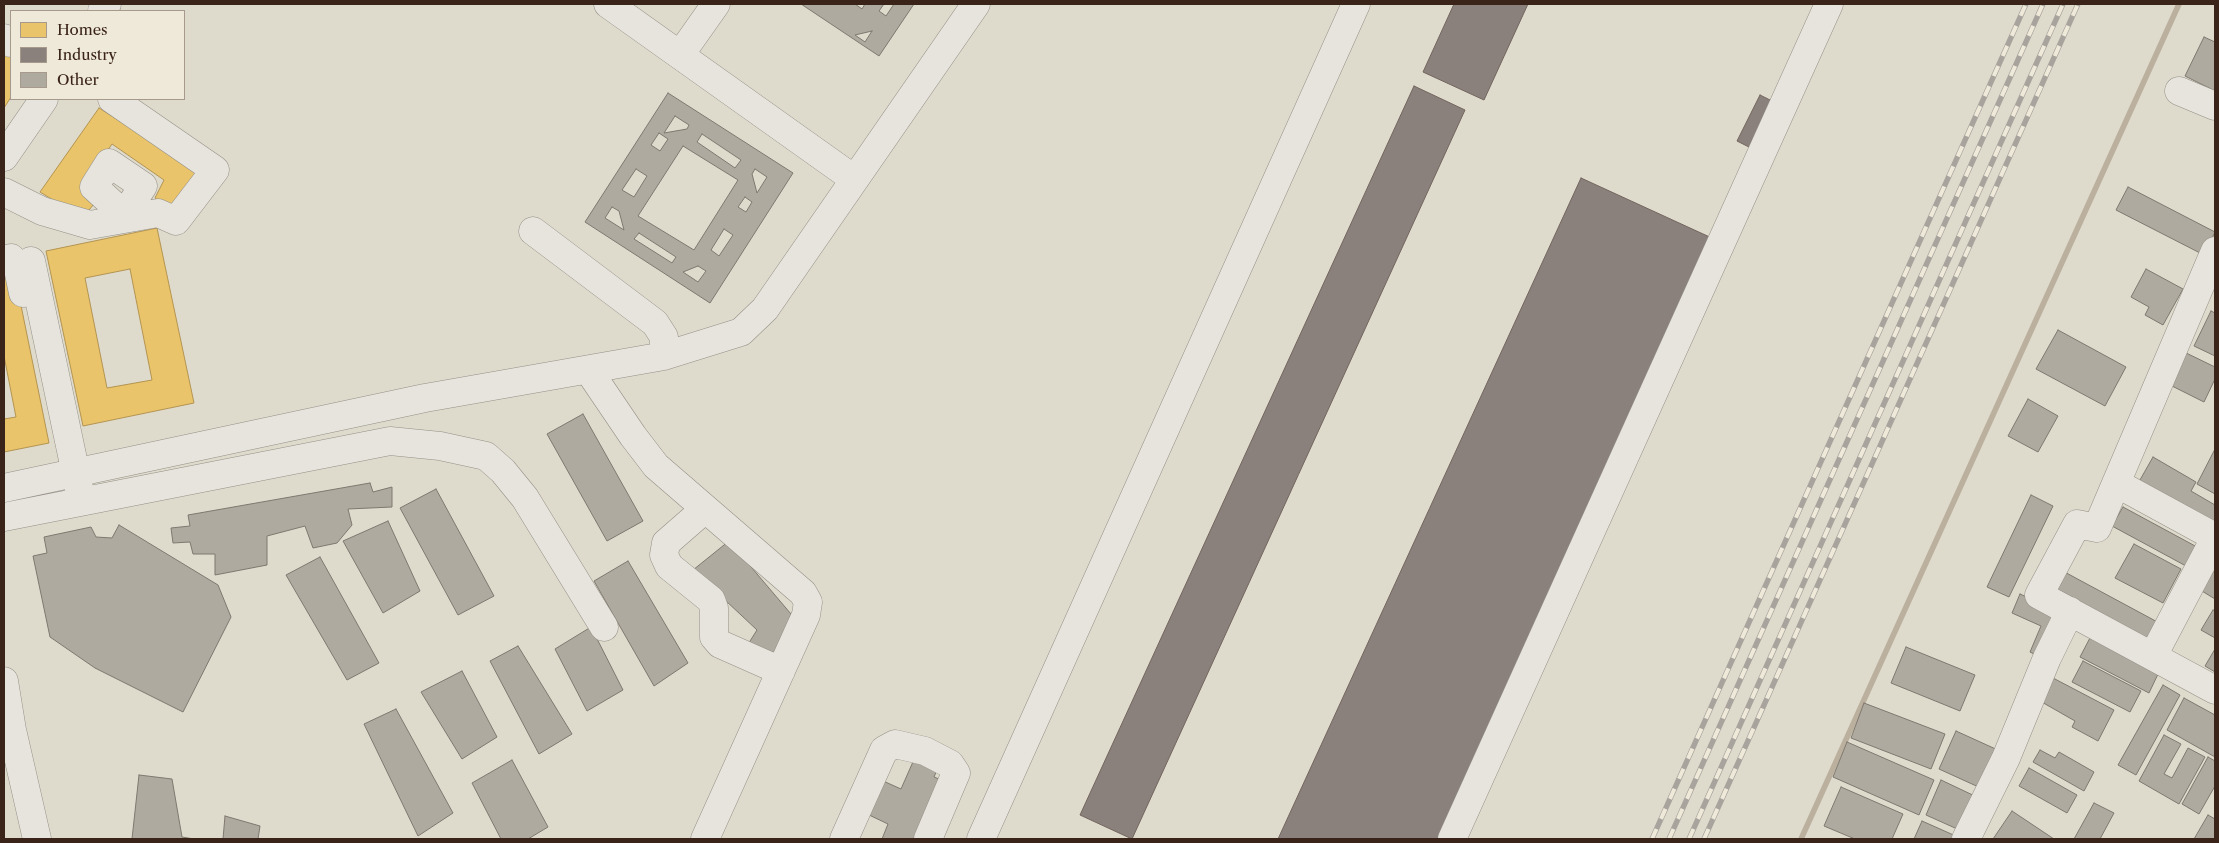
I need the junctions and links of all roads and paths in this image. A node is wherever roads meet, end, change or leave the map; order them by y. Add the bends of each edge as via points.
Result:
1 (608, 4) edge
2 (716, 4) edge
3 (976, 4) edge
4 (1356, 4) edge
5 (1829, 4) edge
6 (680, 55) junction
7 (2178, 91) dead end
8 (43, 100) edge
9 (113, 100) edge
10 (2215, 106) edge
11 (4, 157) edge
12 (854, 179) junction
13 (4, 192) edge
14 (533, 231) dead end
15 (2215, 251) edge
16 (4, 259) edge
17 (32, 260) dead end
18 (38, 322) junction
19 (664, 356) junction
20 (589, 371) junction
21 (425, 398) junction
22 (48, 419) dead end
23 (390, 441) junction
24 (215, 442) junction
25 (77, 474) junction
26 (224, 474) junction
27 (2116, 484) junction
28 (4, 488) edge
29 (82, 501) junction
30 (706, 509) junction
31 (4, 517) edge
32 (2215, 538) edge
33 (2070, 611) junction
34 (604, 628) dead end
35 (2153, 656) junction
36 (781, 671) junction
37 (4, 681) edge
38 (2215, 690) edge
39 (37, 839) edge
40 (705, 839) edge
41 (844, 839) edge
42 (928, 839) edge
43 (981, 839) edge
44 (1452, 839) edge
45 (1966, 839) edge

1 - 6 street
2 - 6 street
3 - 12 street
4 - 43 street
5 - 44 street
6 - 12 street
7 - 10 street
8 - 11 street
9 - 13 street via 215,170 176,222 158,213 99,225 82,224 42,211
12 - 19 street via 765,309 740,332
14 - 19 street via 655,323 664,337
15 - 27 street
16 - 18 street via 11,258 17,264
17 - 18 street
18 - 22 street
18 - 25 street
19 - 20 street
20 - 21 street
20 - 30 street via 656,466
21 - 23 street
21 - 24 street
23 - 26 street
23 - 34 street via 440,446 486,456 525,498
24 - 25 street
24 - 26 street
25 - 28 street
25 - 29 street
26 - 29 street
27 - 32 street
27 - 33 street via 2097,528 2077,524 2039,595
29 - 31 street
30 - 36 street via 803,593 808,602 806,615
30 - 36 street via 666,543 664,555 669,566 711,600 714,637 720,644
32 - 35 street
33 - 35 street
33 - 45 street via 2006,758
35 - 38 street
36 - 40 street
37 - 39 street
41 - 42 street via 884,750 895,744 925,751 950,764 956,773

